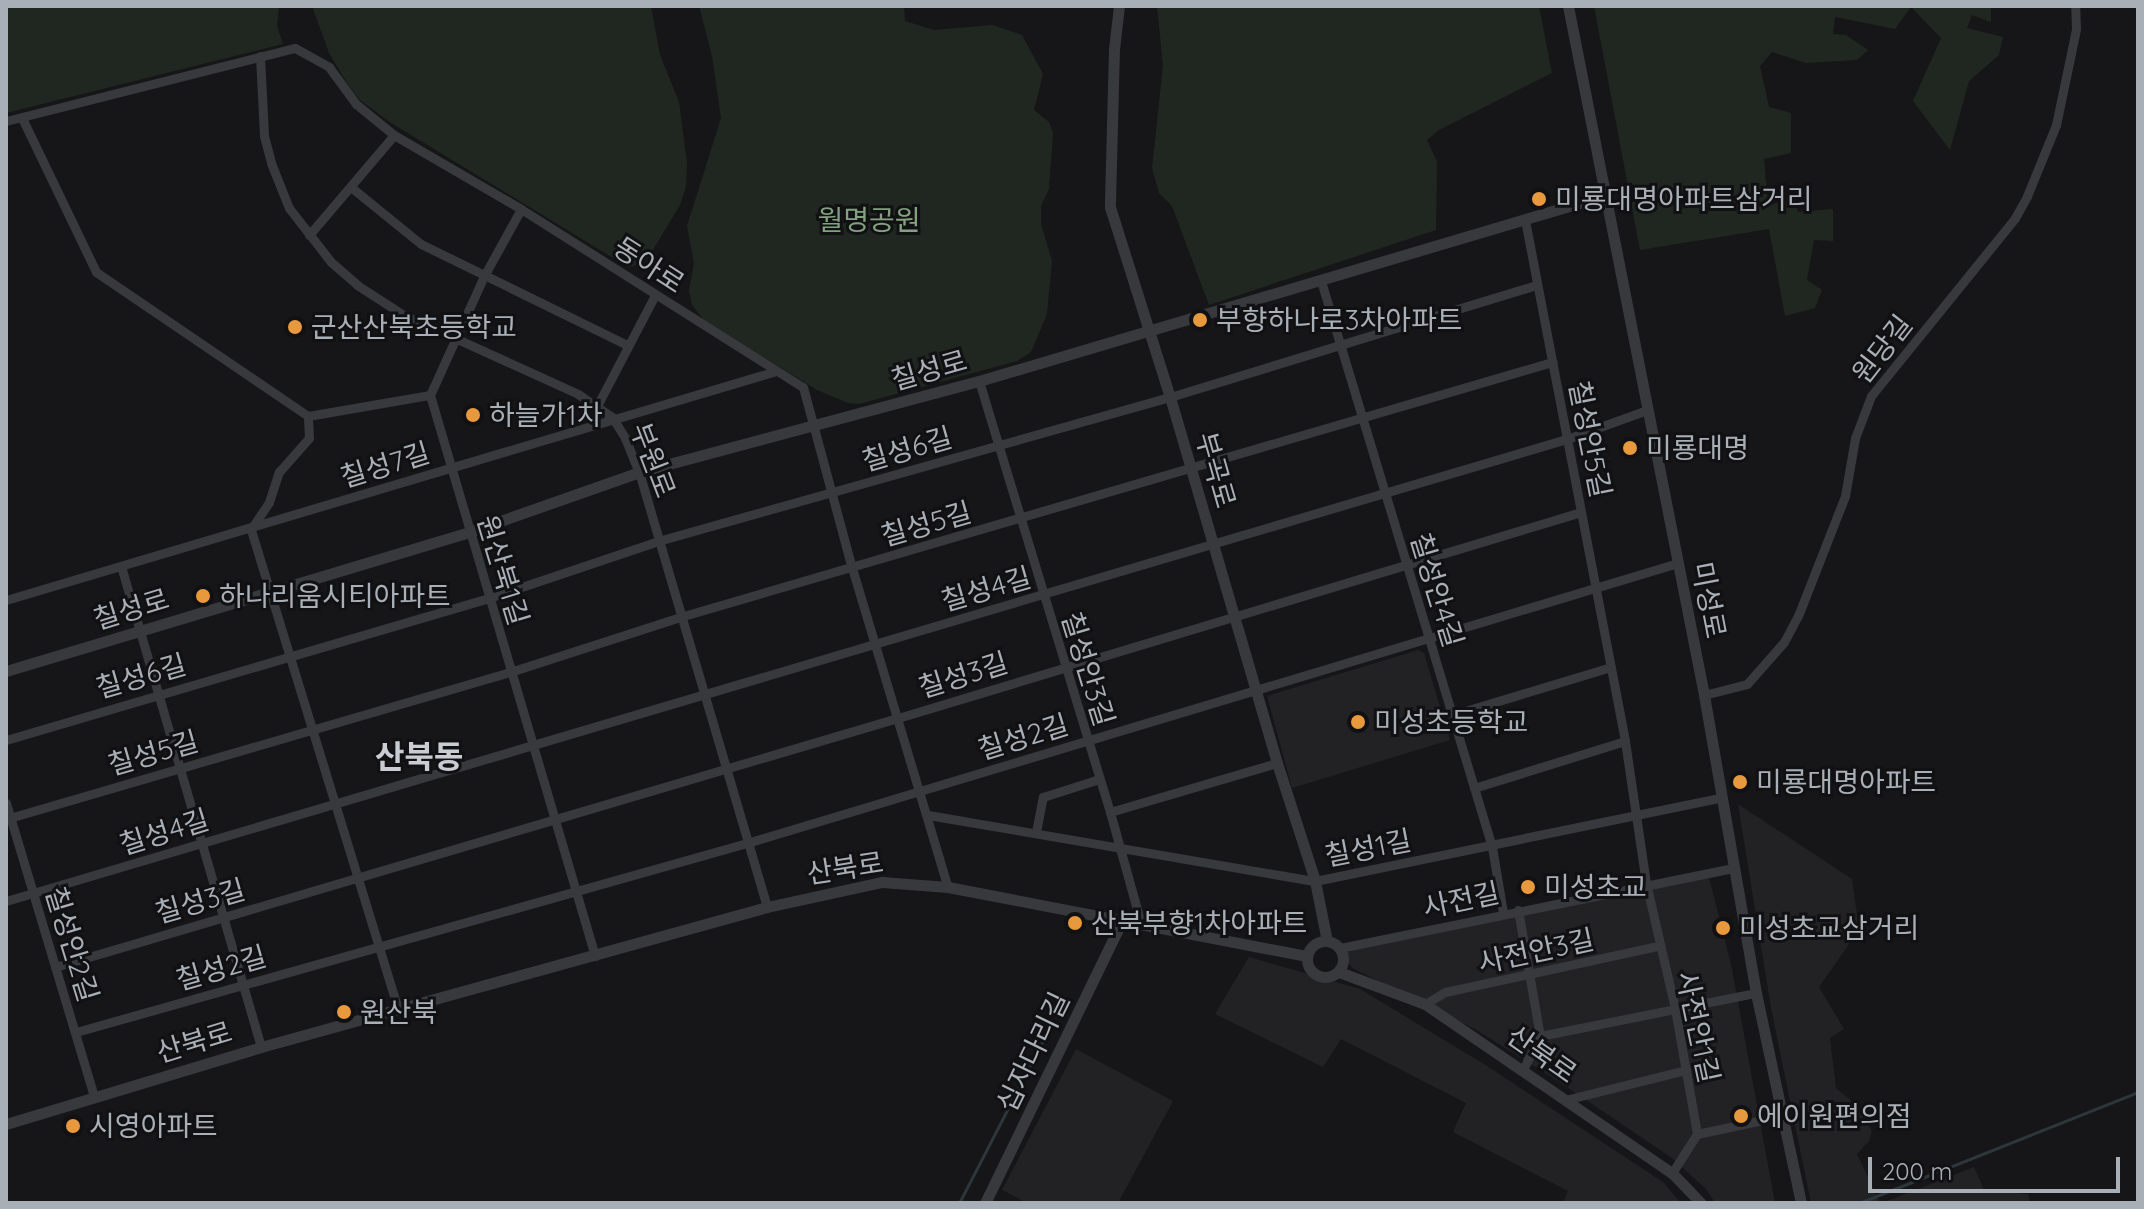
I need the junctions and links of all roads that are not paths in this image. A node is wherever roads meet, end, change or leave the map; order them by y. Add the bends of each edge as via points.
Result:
1 (1119, 6) edge
2 (1568, 6) edge
3 (2075, 6) edge
4 (260, 56) junction
5 (22, 118) junction
6 (6, 121) edge
7 (394, 135) junction
8 (352, 188) junction
9 (1603, 196) junction
10 (521, 209) junction
11 (1525, 220) junction
12 (309, 235) junction
13 (484, 276) junction
14 (1321, 281) junction
15 (1537, 285) junction
16 (655, 295) junction
17 (1150, 332) junction
18 (455, 341) junction
19 (1340, 344) junction
20 (627, 345) junction
21 (1552, 362) junction
22 (776, 371) junction
23 (979, 381) junction
24 (430, 395) junction
25 (1170, 397) junction
26 (597, 406) junction
27 (1647, 410) junction
28 (308, 416) junction
29 (612, 417) junction
30 (1362, 418) junction
31 (815, 427) junction
32 (1567, 439) junction
33 (999, 446) junction
34 (450, 468) junction
35 (1191, 468) junction
36 (639, 472) junction
37 (1385, 492) junction
38 (831, 494) junction
39 (1581, 512) junction
40 (1022, 519) junction
41 (251, 530) junction
42 (469, 532) junction
43 (658, 541) junction
44 (1212, 543) junction
45 (1678, 563) junction
46 (1407, 565) junction
47 (121, 566) junction
48 (852, 568) junction
49 (1596, 588) junction
50 (269, 593) junction
51 (1044, 595) junction
52 (489, 598) junction
53 (6, 600) edge
54 (680, 617) junction
55 (1234, 617) junction
56 (138, 633) junction
57 (1429, 638) junction
58 (876, 643) junction
59 (289, 657) junction
60 (1065, 667) junction
61 (1611, 667) junction
62 (6, 671) edge
63 (510, 672) junction
64 (1255, 690) junction
65 (156, 693) junction
66 (703, 695) junction
67 (1704, 695) junction
68 (1452, 715) junction
69 (898, 718) junction
70 (312, 730) junction
71 (6, 740) edge
72 (1087, 741) junction
73 (1625, 741) junction
74 (531, 746) junction
75 (1277, 763) junction
76 (725, 768) junction
77 (178, 769) junction
78 (1099, 779) junction
79 (1474, 788) junction
80 (919, 791) junction
81 (1720, 798) junction
82 (6, 803) edge
83 (335, 803) junction
84 (1110, 812) junction
85 (928, 815) junction
86 (1635, 815) junction
87 (8, 818) edge
88 (554, 820) junction
89 (1036, 832) junction
90 (747, 843) junction
91 (200, 844) junction
92 (1492, 847) junction
93 (1121, 849) junction
94 (1732, 868) junction
95 (358, 878) junction
96 (1315, 881) junction
97 (1646, 883) junction
98 (948, 887) junction
99 (575, 892) junction
100 (33, 893) junction
101 (6, 901) edge
102 (767, 907) junction
103 (1518, 910) junction
104 (1503, 913) junction
105 (223, 917) junction
106 (1122, 921) junction
107 (1141, 924) junction
108 (1327, 941) junction
109 (1658, 946) junction
110 (1340, 948) junction
111 (379, 949) junction
112 (595, 956) junction
113 (1307, 956) junction
114 (55, 967) junction
115 (1339, 972) junction
116 (1529, 976) junction
117 (243, 983) junction
118 (1756, 993) junction
119 (1425, 1004) junction
120 (398, 1009) junction
121 (1675, 1009) junction
122 (76, 1032) junction
123 (1540, 1036) junction
124 (261, 1047) junction
125 (1523, 1070) junction
126 (1686, 1070) junction
127 (94, 1097) junction
128 (1565, 1100) junction
129 (1781, 1116) junction
130 (6, 1124) edge
131 (1697, 1134) junction
132 (1672, 1173) junction
133 (985, 1203) edge
134 (1701, 1203) edge
135 (1801, 1203) edge

1 - 17 street, 부곡로 via 1110,207
2 - 9 street, 미성로
3 - 67 street, 원당길 via 2076,29 2056,125 2027,196 2015,218 1871,396 1855,438 1845,496 1784,642 1747,684
4 - 5 street, 동아로
4 - 7 street, 동아로 via 295,48 309,54 329,67 356,104
4 - 12 street, 부원로 via 264,136 271,163 289,208
5 - 6 street, 동아로
5 - 28 street via 96,272
7 - 8 street
7 - 10 street, 동아로
8 - 12 street
8 - 13 street via 421,244
9 - 11 street, 칠성로
9 - 27 street, 미성로
10 - 13 street
10 - 16 street, 동아로
11 - 14 street, 칠성로
11 - 15 street, 칠성안5길
12 - 18 street, 부원로 via 357,285
13 - 18 street
13 - 20 street
14 - 17 street, 칠성로
14 - 19 street, 칠성안4길
15 - 19 street, 칠성6길
15 - 21 street, 칠성안5길
16 - 20 street
16 - 22 street, 동아로
17 - 23 street, 칠성로
17 - 25 street, 부곡로
18 - 24 street
18 - 26 street, 부원로
19 - 25 street, 칠성6길
19 - 30 street, 칠성안4길
20 - 26 street
21 - 30 street, 칠성5길
21 - 32 street, 칠성안5길
22 - 29 street, 칠성7길
22 - 31 street, 동아로 via 803,387
23 - 31 street, 칠성로
23 - 33 street, 칠성안3길
24 - 28 street
24 - 34 street, 원산북1길
25 - 33 street, 칠성6길
25 - 35 street, 부곡로
26 - 29 street, 부원로
27 - 32 street, 칠성4길
27 - 45 street, 미성로
28 - 41 street via 309,438 279,472 269,502
29 - 34 street, 칠성7길
29 - 36 street, 부원로
30 - 35 street, 칠성5길
30 - 37 street, 칠성안4길
31 - 36 street, 칠성로
31 - 38 street, 동아로
32 - 37 street, 칠성4길
32 - 39 street, 칠성안5길
33 - 38 street, 칠성6길
33 - 40 street, 칠성안3길
34 - 41 street, 칠성7길
34 - 42 street, 원산북1길
35 - 40 street, 칠성5길
35 - 44 street, 부곡로
36 - 42 street, 칠성로
36 - 43 street, 부원로
37 - 44 street, 칠성4길
37 - 46 street, 칠성안4길
38 - 43 street, 칠성6길
38 - 48 street, 동아로
39 - 46 street, 칠성3길
39 - 49 street, 칠성안5길
40 - 48 street, 칠성5길
40 - 51 street, 칠성안3길
41 - 47 street, 칠성7길
41 - 50 street
42 - 50 street, 칠성로
42 - 52 street, 원산북1길
43 - 52 street, 칠성6길
43 - 54 street, 부원로
44 - 51 street, 칠성4길
44 - 55 street, 부곡로
45 - 49 street, 칠성2길
45 - 67 street, 미성로
46 - 55 street, 칠성3길
46 - 57 street, 칠성안4길
47 - 53 street, 칠성7길
47 - 56 street
48 - 54 street, 칠성5길
48 - 58 street, 동아로
49 - 57 street, 칠성2길
49 - 61 street, 칠성안5길
50 - 56 street, 칠성로
50 - 59 street
51 - 58 street, 칠성4길
51 - 60 street, 칠성안3길
52 - 59 street, 칠성6길
52 - 63 street, 원산북1길
54 - 63 street, 칠성5길
54 - 66 street, 부원로
55 - 60 street, 칠성3길
55 - 64 street, 부곡로
56 - 62 street, 칠성로
56 - 65 street
57 - 64 street, 칠성2길
57 - 68 street, 칠성안4길
58 - 66 street, 칠성4길
58 - 69 street, 동아로
59 - 65 street, 칠성6길
59 - 70 street
60 - 69 street, 칠성3길
60 - 72 street, 칠성안3길
61 - 68 street
61 - 73 street, 칠성안5길
63 - 70 street, 칠성5길
63 - 74 street, 원산북1길
64 - 72 street, 칠성2길
64 - 75 street, 부곡로
65 - 71 street, 칠성6길
65 - 77 street
66 - 74 street, 칠성4길
66 - 76 street, 부원로
67 - 81 street, 미성로
68 - 79 street, 칠성안4길
69 - 76 street, 칠성3길
69 - 80 street, 동아로
70 - 77 street, 칠성5길
70 - 83 street
72 - 78 street, 칠성안3길
72 - 80 street, 칠성2길
73 - 79 street
73 - 86 street, 칠성안5길
74 - 83 street, 칠성4길
74 - 88 street, 원산북1길
75 - 84 street
75 - 96 street, 부곡로
76 - 88 street, 칠성3길
76 - 90 street, 부원로
77 - 87 street, 칠성5길
77 - 91 street
78 - 84 street, 칠성안3길
78 - 89 street via 1043,797
79 - 92 street, 칠성안4길
80 - 85 street, 동아로
80 - 90 street, 칠성2길
81 - 86 street, 칠성1길
81 - 94 street, 미성로
82 - 87 street, 칠성안2길
83 - 91 street, 칠성4길
83 - 95 street
84 - 93 street, 칠성안3길
85 - 89 street, 칠성1길
85 - 98 street, 동아로
86 - 92 street, 칠성1길
86 - 97 street, 사전안1길
87 - 100 street, 칠성안2길
88 - 95 street, 칠성3길
88 - 99 street, 원산북1길
89 - 93 street, 칠성1길
90 - 99 street, 칠성2길
90 - 102 street, 부원로
91 - 100 street, 칠성4길
91 - 105 street
92 - 96 street, 칠성1길
92 - 104 street, 칠성안4길
93 - 96 street, 칠성1길
93 - 107 street, 칠성안3길
94 - 97 street, 사전길
94 - 118 street, 미성로
95 - 105 street, 칠성3길
95 - 111 street
96 - 108 street, 부곡로
97 - 103 street, 사전길
97 - 109 street, 사전안1길
98 - 102 street, 산북로 via 882,882
98 - 106 street, 산북로
99 - 111 street, 칠성2길
99 - 112 street, 원산북1길
100 - 101 street, 칠성4길
100 - 114 street, 칠성안2길
102 - 112 street, 산북로
103 - 104 street, 사전길
103 - 116 street
104 - 110 street, 사전길
105 - 114 street, 칠성3길
105 - 117 street
106 - 107 street, 산북로
106 - 133 street, 십자다리길
107 - 113 street, 산북로
108 - 110 street
108 - 113 street via 1315,944
109 - 116 street, 사전안3길
109 - 121 street, 사전안1길
110 - 115 street via 1344,963
111 - 117 street, 칠성2길
111 - 120 street
112 - 120 street, 산북로
113 - 115 street via 1310,970 1320,977
114 - 122 street, 칠성안2길
115 - 119 street, 산북로
116 - 119 street, 사전안3길 via 1445,992
116 - 123 street
117 - 122 street, 칠성2길
117 - 124 street
118 - 121 street
118 - 129 street, 미성로
119 - 125 street, 산북로
120 - 124 street, 산북로
121 - 123 street
121 - 126 street, 사전안1길
122 - 127 street, 칠성안2길
123 - 125 street
124 - 127 street, 산북로
125 - 128 street, 산북로
126 - 128 street
126 - 131 street, 사전안1길
127 - 130 street, 산북로
128 - 132 street, 산북로
129 - 131 street
129 - 135 street, 미성로
131 - 132 street
132 - 134 street, 산북로

